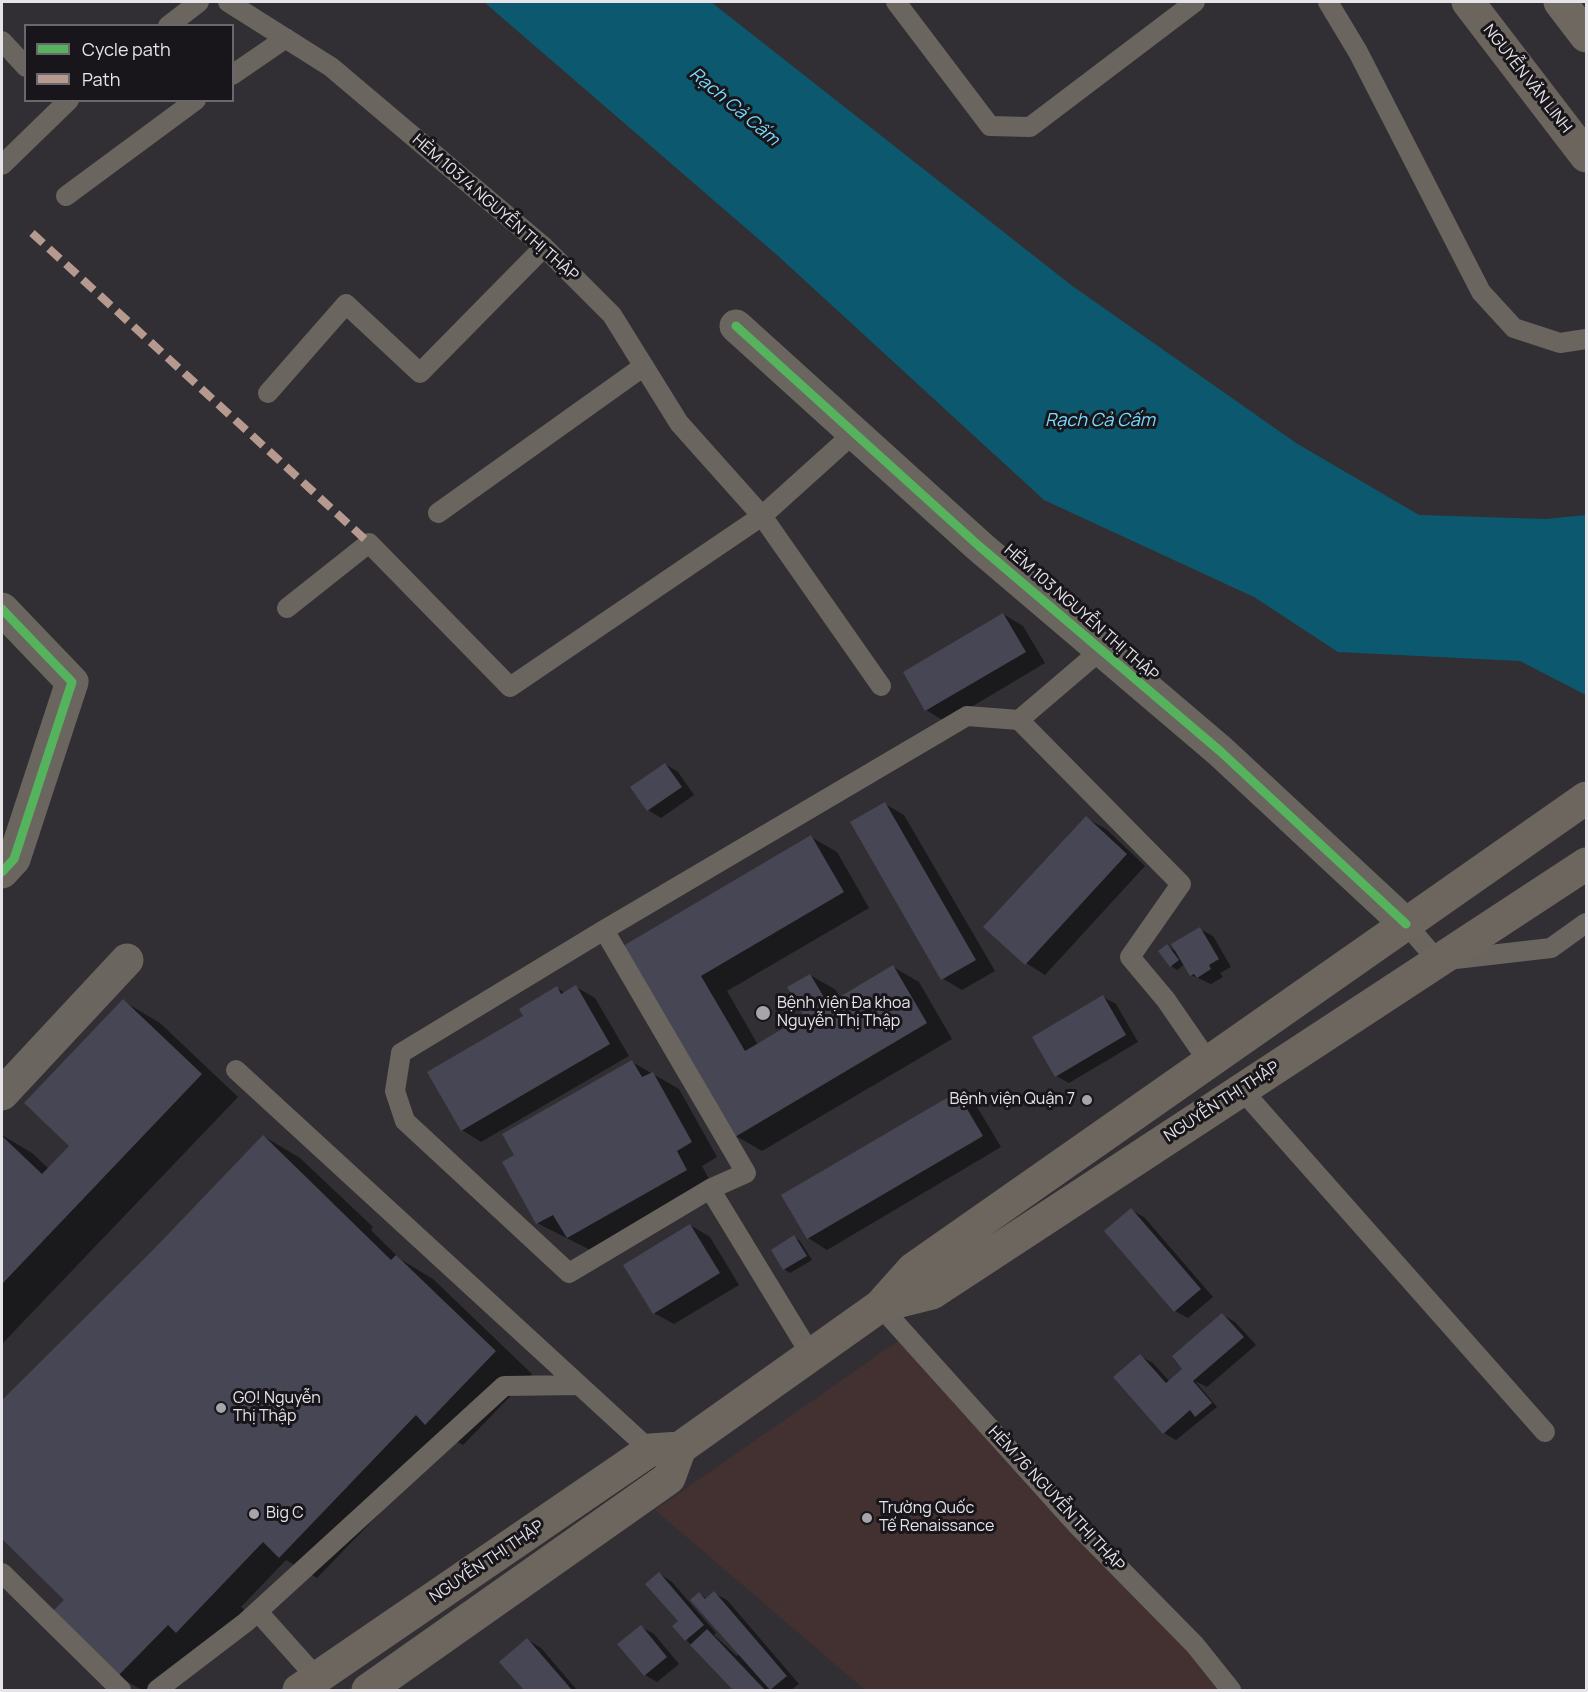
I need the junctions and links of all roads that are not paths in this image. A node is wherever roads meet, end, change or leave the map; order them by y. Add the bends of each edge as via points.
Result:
1 (199, 2) edge
2 (228, 2) edge
3 (896, 2) edge
4 (1195, 2) edge
5 (1328, 2) edge
6 (1468, 2) edge
7 (1560, 2) edge
8 (171, 24) edge
9 (1587, 36) edge
10 (286, 38) junction
11 (2, 41) edge
12 (24, 65) edge
13 (234, 74) edge
14 (63, 102) edge
15 (193, 102) edge
16 (1587, 156) edge
17 (2, 165) edge
18 (66, 196) dead end
19 (544, 247) junction
20 (736, 326) dead end
21 (1587, 339) edge
22 (644, 366) junction
23 (268, 393) dead end
24 (854, 433) junction
25 (438, 513) dead end
26 (762, 516) junction
27 (287, 608) dead end
28 (2, 609) edge
29 (1101, 650) junction
30 (881, 686) dead end
31 (1019, 720) junction
32 (1587, 798) edge
33 (1587, 864) edge
34 (2, 872) edge
35 (1587, 923) edge
36 (1406, 924) junction
37 (604, 930) junction
38 (127, 960) dead end
39 (1438, 961) junction
40 (1208, 1061) junction
41 (236, 1070) dead end
42 (1242, 1089) junction
43 (2, 1094) edge
44 (710, 1189) junction
45 (880, 1306) junction
46 (811, 1355) junction
47 (579, 1385) junction
48 (1545, 1432) dead end
49 (665, 1449) junction
50 (2, 1575) edge
51 (258, 1611) junction
52 (308, 1684) edge
53 (121, 1690) edge
54 (157, 1690) edge
55 (368, 1690) edge
56 (1231, 1690) edge

1 - 8 lane
2 - 10 lane, HẺM 103/4 NGUYỄN THỊ THẬP
3 - 4 lane via 990,126 1030,127
5 - 21 lane via 1358,52 1481,292 1514,328 1560,343
6 - 16 main road, NGUYỄN VĂN LINH
7 - 9 highway
10 - 13 lane
10 - 19 lane, HẺM 103/4 NGUYỄN THỊ THẬP via 331,67
11 - 12 lane
14 - 17 lane
15 - 18 lane
19 - 22 lane, HẺM 103/4 NGUYỄN THỊ THẬP via 612,315
19 - 23 lane via 420,373 346,304
20 - 24 street, HẺM 103 NGUYỄN THỊ THẬP
22 - 25 lane
22 - 26 lane, HẺM 103/4 NGUYỄN THỊ THẬP via 679,423
24 - 26 lane
24 - 29 street, HẺM 103 NGUYỄN THỊ THẬP
26 - 27 lane via 510,687 369,543
26 - 30 lane, HẺM 103/4 NGUYỄN THỊ THẬP
28 - 34 street via 72,682 14,859
29 - 31 lane
29 - 36 street, HẺM 103 NGUYỄN THỊ THẬP via 1220,751
31 - 37 lane via 968,716
31 - 40 lane via 1181,884 1130,957
32 - 36 main road, NGUYỄN THỊ THẬP
33 - 39 main road, NGUYỄN THỊ THẬP
35 - 39 lane via 1551,948
36 - 39 lane
36 - 40 main road, NGUYỄN THỊ THẬP
37 - 44 lane via 746,1173
37 - 44 lane via 400,1053 395,1091 405,1120 569,1273
38 - 43 street
39 - 42 main road, NGUYỄN THỊ THẬP
40 - 45 main road, NGUYỄN THỊ THẬP via 913,1269
41 - 47 lane
42 - 45 main road, NGUYỄN THỊ THẬP via 932,1293
42 - 48 lane
44 - 46 lane
45 - 46 main road, NGUYỄN THỊ THẬP
45 - 56 lane, HẺM 76 NGUYỄN THỊ THẬP via 1078,1526 1195,1645
46 - 49 main road, NGUYỄN THỊ THẬP
47 - 49 lane
47 - 51 lane via 504,1386
49 - 52 main road, NGUYỄN THỊ THẬP
49 - 55 main road via 669,1478
50 - 53 lane
51 - 52 lane
51 - 54 lane

